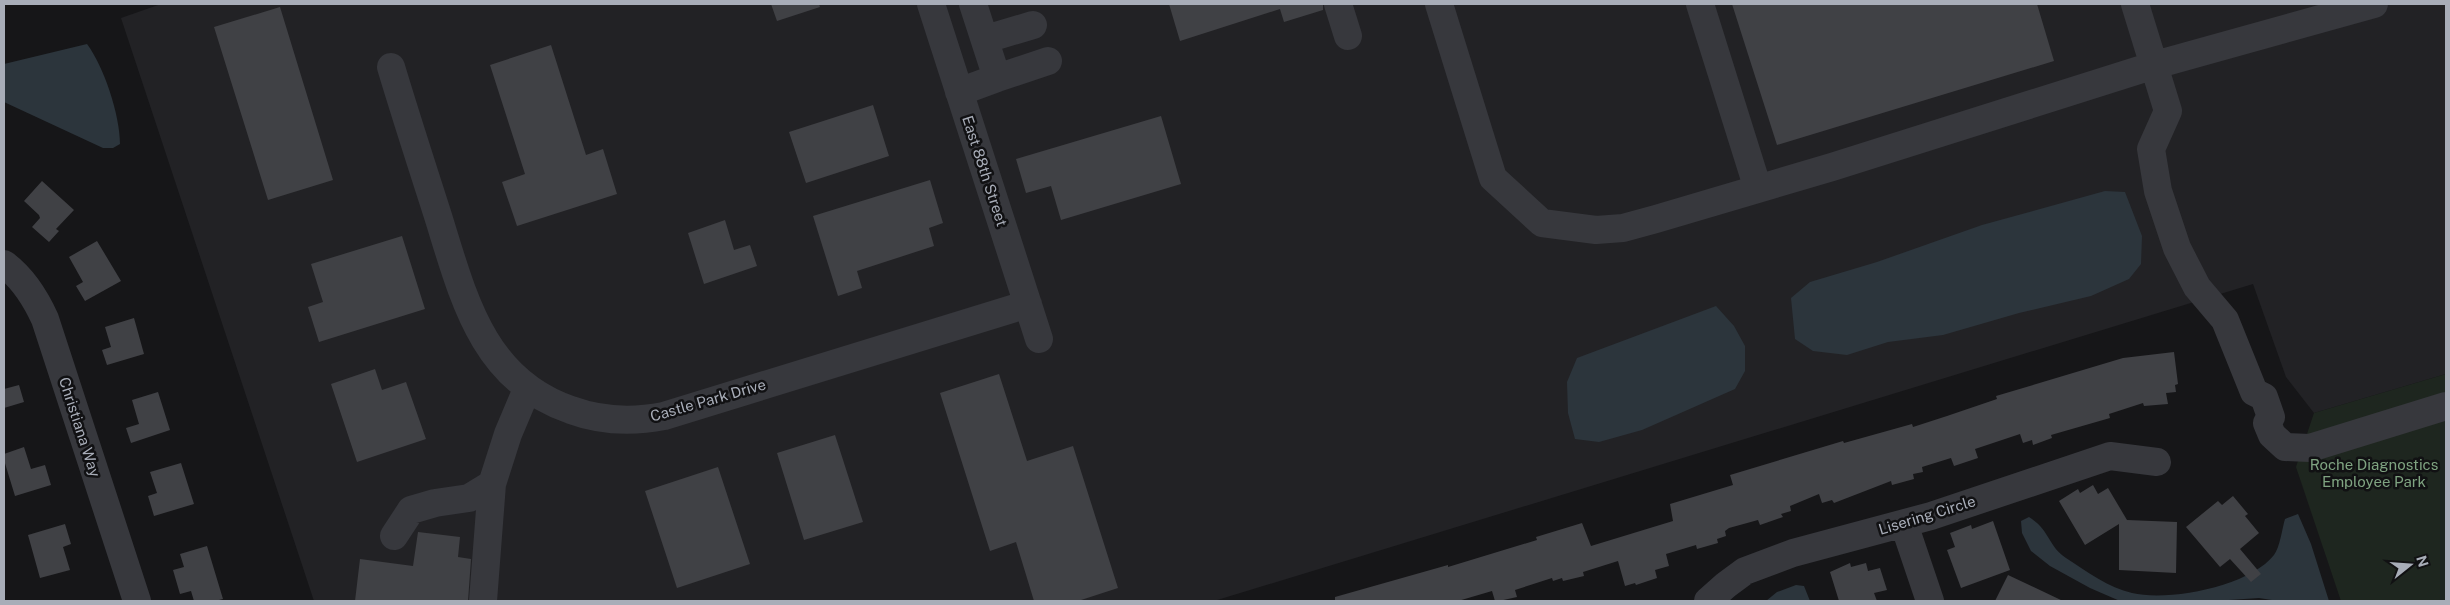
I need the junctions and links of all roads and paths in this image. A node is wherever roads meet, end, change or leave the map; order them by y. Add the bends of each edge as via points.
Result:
1 (931, 4) edge
2 (940, 4) edge
3 (945, 4) edge
4 (973, 4) edge
5 (1338, 4) edge
6 (1439, 4) edge
7 (1700, 4) edge
8 (2135, 4) edge
9 (2374, 4) edge
10 (1034, 25) dead end
11 (1348, 36) dead end
12 (986, 40) junction
13 (1048, 61) dead end
14 (2155, 65) junction
15 (390, 67) dead end
16 (997, 78) junction
17 (959, 92) junction
18 (1758, 189) junction
19 (4, 264) edge
20 (1028, 304) junction
21 (1039, 339) dead end
22 (527, 390) junction
23 (2446, 406) edge
24 (2157, 462) dead end
25 (492, 484) junction
26 (1904, 524) junction
27 (394, 536) dead end
28 (137, 601) edge
29 (483, 601) edge
30 (1708, 601) edge
31 (1930, 601) edge

1 - 17 street, East 88th Street
2 - 3 street
4 - 12 street
5 - 11 street
6 - 18 street via 1493,178 1542,223 1596,230 1623,228
7 - 18 street
8 - 14 street
9 - 14 street
10 - 12 street
12 - 16 street
13 - 16 street
14 - 18 street
14 - 23 street via 2168,111 2152,149 2158,191 2177,248 2197,287 2225,320 2254,392 2264,397 2271,417 2267,423 2272,435 2285,447 2310,448
15 - 22 street, Castle Park Drive via 470,310 494,353
16 - 17 street
17 - 20 street, East 88th Street
19 - 28 street, Christiana Way via 22,281 45,319
20 - 21 street, East 88th Street
20 - 22 street, Castle Park Drive via 654,418 619,420 584,415
22 - 25 street
24 - 26 street, Lisering Circle via 2110,456
25 - 27 street via 469,498 436,502 411,510
25 - 29 street
26 - 30 street, Lisering Circle via 1793,553 1760,565 1738,576
26 - 31 street

